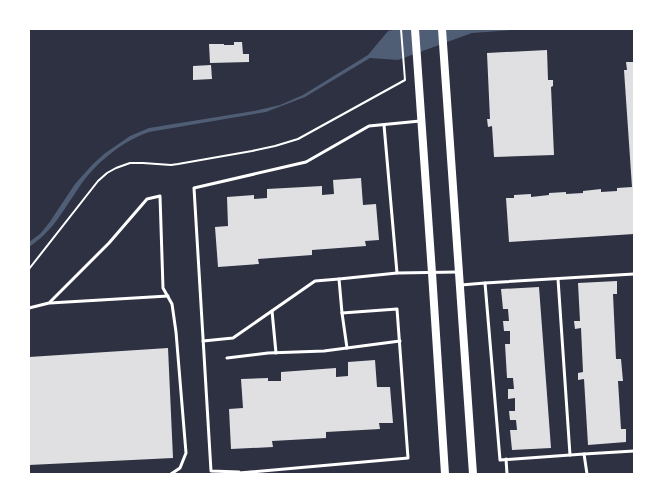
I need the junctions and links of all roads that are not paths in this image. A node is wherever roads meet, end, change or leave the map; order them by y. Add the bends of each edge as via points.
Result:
1 (415, 29) edge
2 (442, 29) edge
3 (422, 121) junction
4 (384, 125) junction
5 (458, 272) junction
6 (396, 273) junction
7 (432, 273) junction
8 (634, 274) edge
9 (339, 279) junction
10 (558, 279) junction
11 (485, 284) junction
12 (459, 285) junction
13 (168, 296) junction
14 (49, 303) junction
15 (29, 308) edge
16 (272, 311) junction
17 (342, 313) junction
18 (203, 341) junction
19 (400, 341) junction
20 (347, 348) junction
21 (276, 353) junction
22 (227, 358) dead end
23 (634, 451) edge
24 (584, 454) junction
25 (570, 455) junction
26 (506, 459) junction
27 (239, 473) edge
28 (171, 474) edge
29 (445, 474) edge
30 (473, 474) edge
31 (506, 474) edge
32 (587, 474) edge

1 - 3 main road
2 - 5 main road
3 - 4 lane
3 - 7 main road
4 - 6 lane
4 - 18 lane via 369,126 306,162 194,188
5 - 7 lane
5 - 12 main road
6 - 7 lane
6 - 9 lane
7 - 29 main road
8 - 10 lane
9 - 16 lane via 315,281
9 - 17 lane
10 - 11 lane
10 - 25 lane
11 - 12 lane
11 - 26 lane via 500,460
12 - 30 main road
13 - 14 lane
13 - 14 lane via 163,288 160,196 147,199 109,243
13 - 28 lane via 172,304 176,332 186,453 180,468
14 - 15 lane
16 - 18 lane via 233,338
16 - 21 lane
17 - 19 lane via 397,309
17 - 20 lane
18 - 27 lane via 211,471
19 - 20 lane
19 - 27 lane via 408,458
20 - 21 lane
21 - 22 lane
23 - 24 lane
24 - 25 lane
24 - 32 lane
25 - 26 lane
26 - 31 lane

